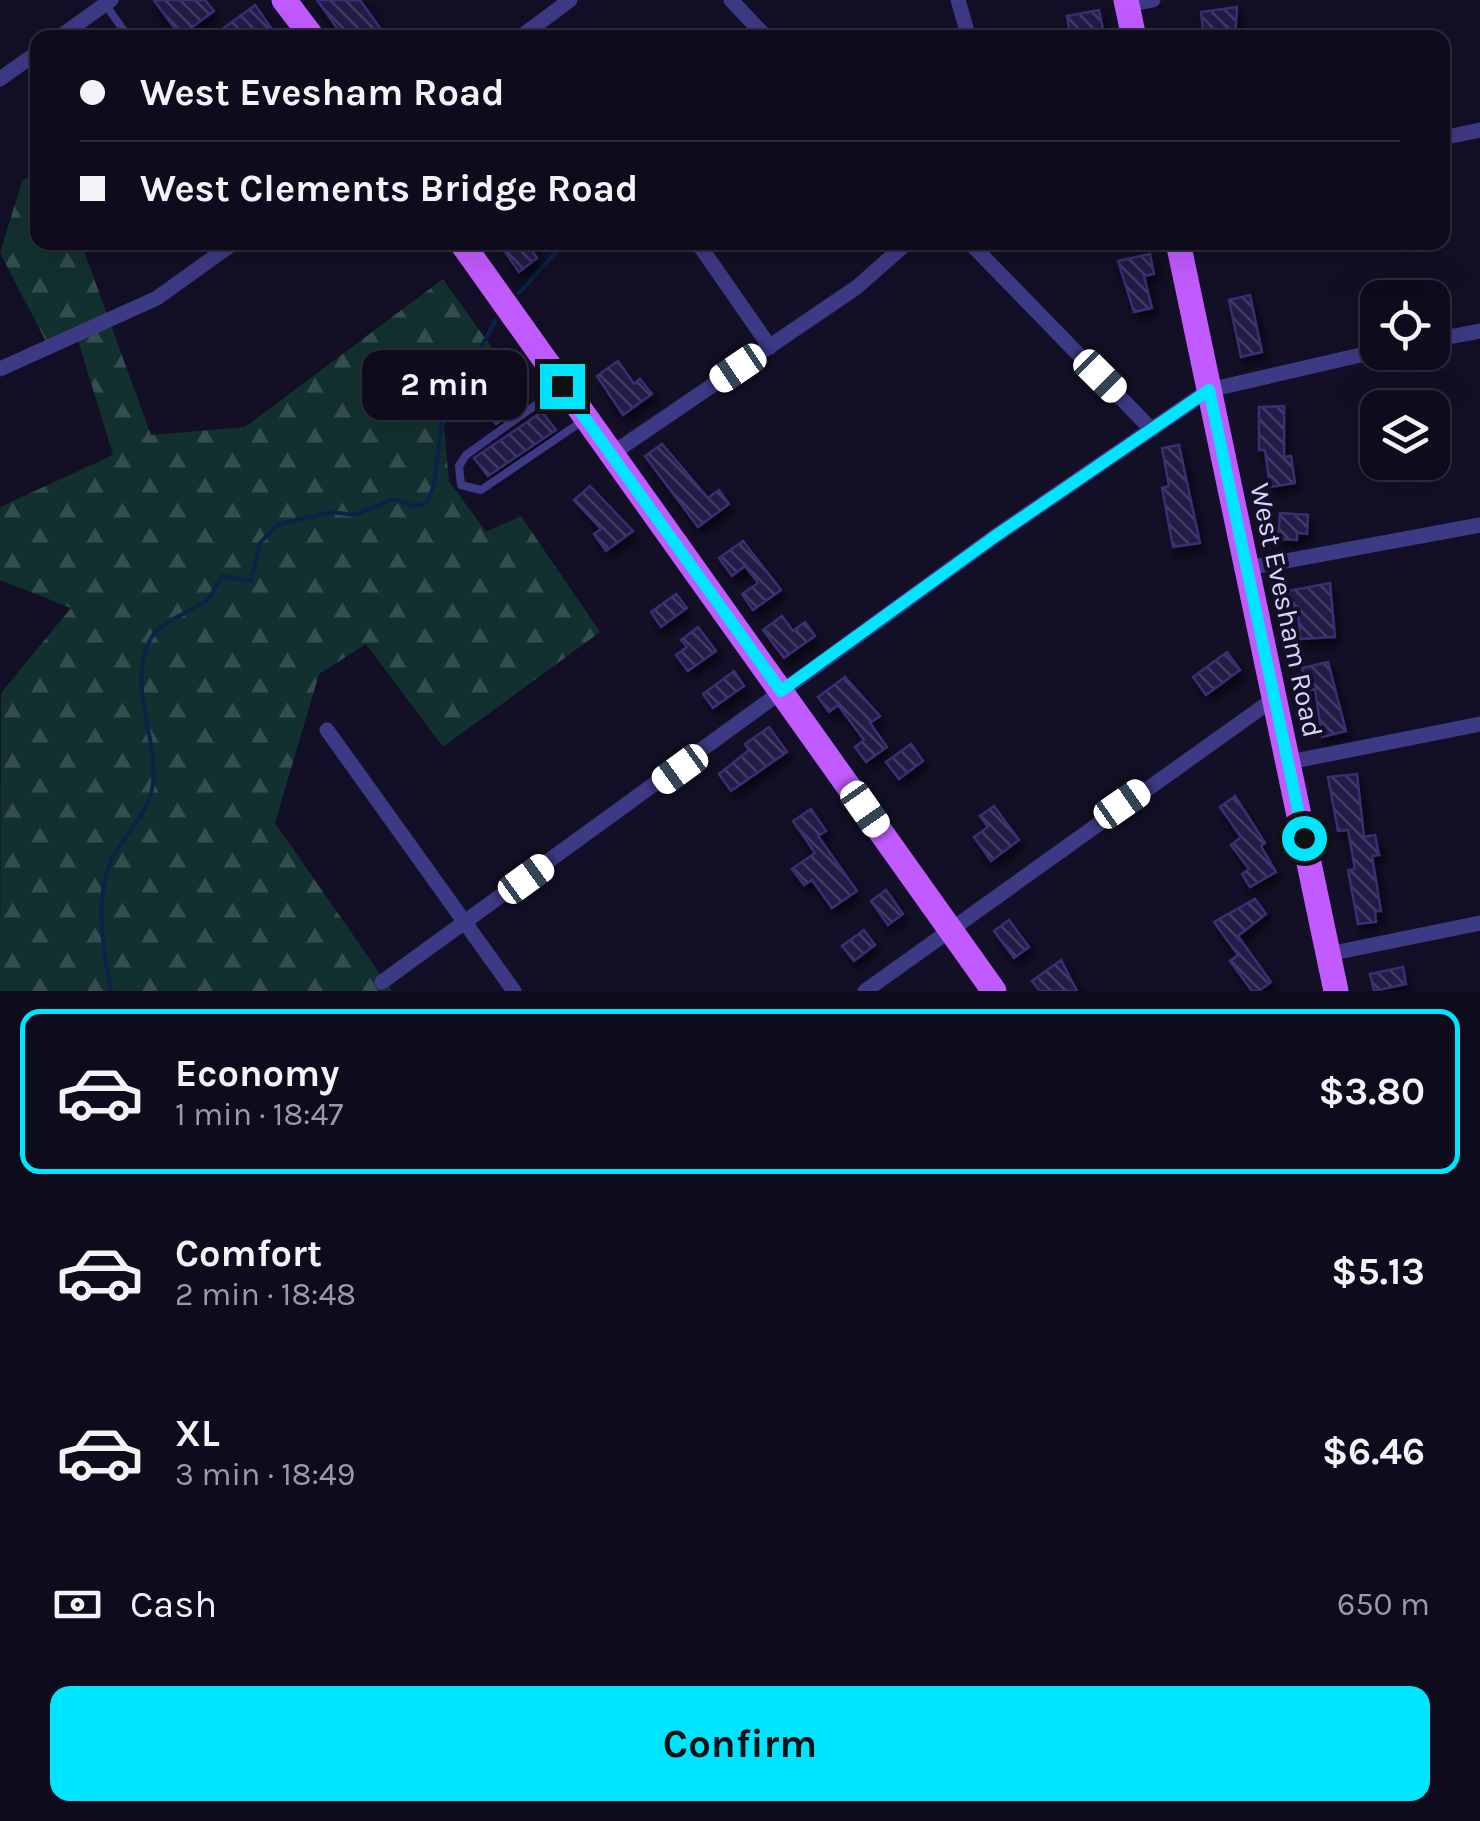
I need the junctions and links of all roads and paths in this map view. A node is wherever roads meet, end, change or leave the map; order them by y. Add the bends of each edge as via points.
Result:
1 (284, 0) edge
2 (570, 0) edge
3 (731, 0) edge
4 (958, 0) edge
5 (1154, 0) edge
6 (108, 2) edge
7 (1127, 3) edge
8 (69, 30) edge
9 (124, 30) edge
10 (306, 30) edge
11 (530, 30) edge
12 (760, 30) edge
13 (967, 30) edge
14 (1132, 30) edge
15 (30, 58) edge
16 (0, 79) edge
17 (1480, 130) edge
18 (1450, 136) edge
19 (224, 250) edge
20 (467, 250) edge
21 (703, 250) edge
22 (899, 250) edge
23 (977, 250) edge
24 (1180, 250) edge
25 (1480, 331) edge
26 (1450, 337) edge
27 (770, 346) junction
28 (1360, 355) edge
29 (0, 369) edge
30 (562, 386) junction
31 (1209, 390) junction
32 (584, 420) junction
33 (1152, 430) junction
34 (610, 455) junction
35 (1480, 524) edge
36 (1248, 568) junction
37 (781, 691) junction
38 (1275, 698) junction
39 (1480, 724) edge
40 (327, 730) dead end
41 (1289, 762) junction
42 (464, 922) junction
43 (1480, 923) edge
44 (949, 928) junction
45 (1328, 954) junction
46 (382, 982) dead end
47 (514, 991) edge
48 (864, 991) edge
49 (994, 991) edge
50 (1336, 991) edge

1 - 10 main road
2 - 11 street
3 - 12 street
4 - 13 street
5 - 7 street
6 - 8 street
6 - 9 lane
7 - 14 main road
15 - 16 street
17 - 18 street
19 - 29 street via 157,298
20 - 30 main road
21 - 27 street
22 - 27 street
23 - 33 street
24 - 31 main road, West Evesham Road
25 - 26 street
27 - 34 street
28 - 31 street
30 - 32 main road
30 - 32 lane via 466,454 459,466 462,485 481,490
31 - 33 street
31 - 36 main road, West Evesham Road
32 - 34 main road
33 - 37 street
34 - 37 main road
35 - 36 street
36 - 38 main road, West Evesham Road
37 - 42 street
37 - 44 main road
38 - 41 main road, West Evesham Road
38 - 44 street
39 - 41 street
40 - 42 street
41 - 45 main road, West Evesham Road
42 - 46 street
42 - 47 street
43 - 45 street
44 - 48 street
44 - 49 main road
45 - 50 main road, West Evesham Road

